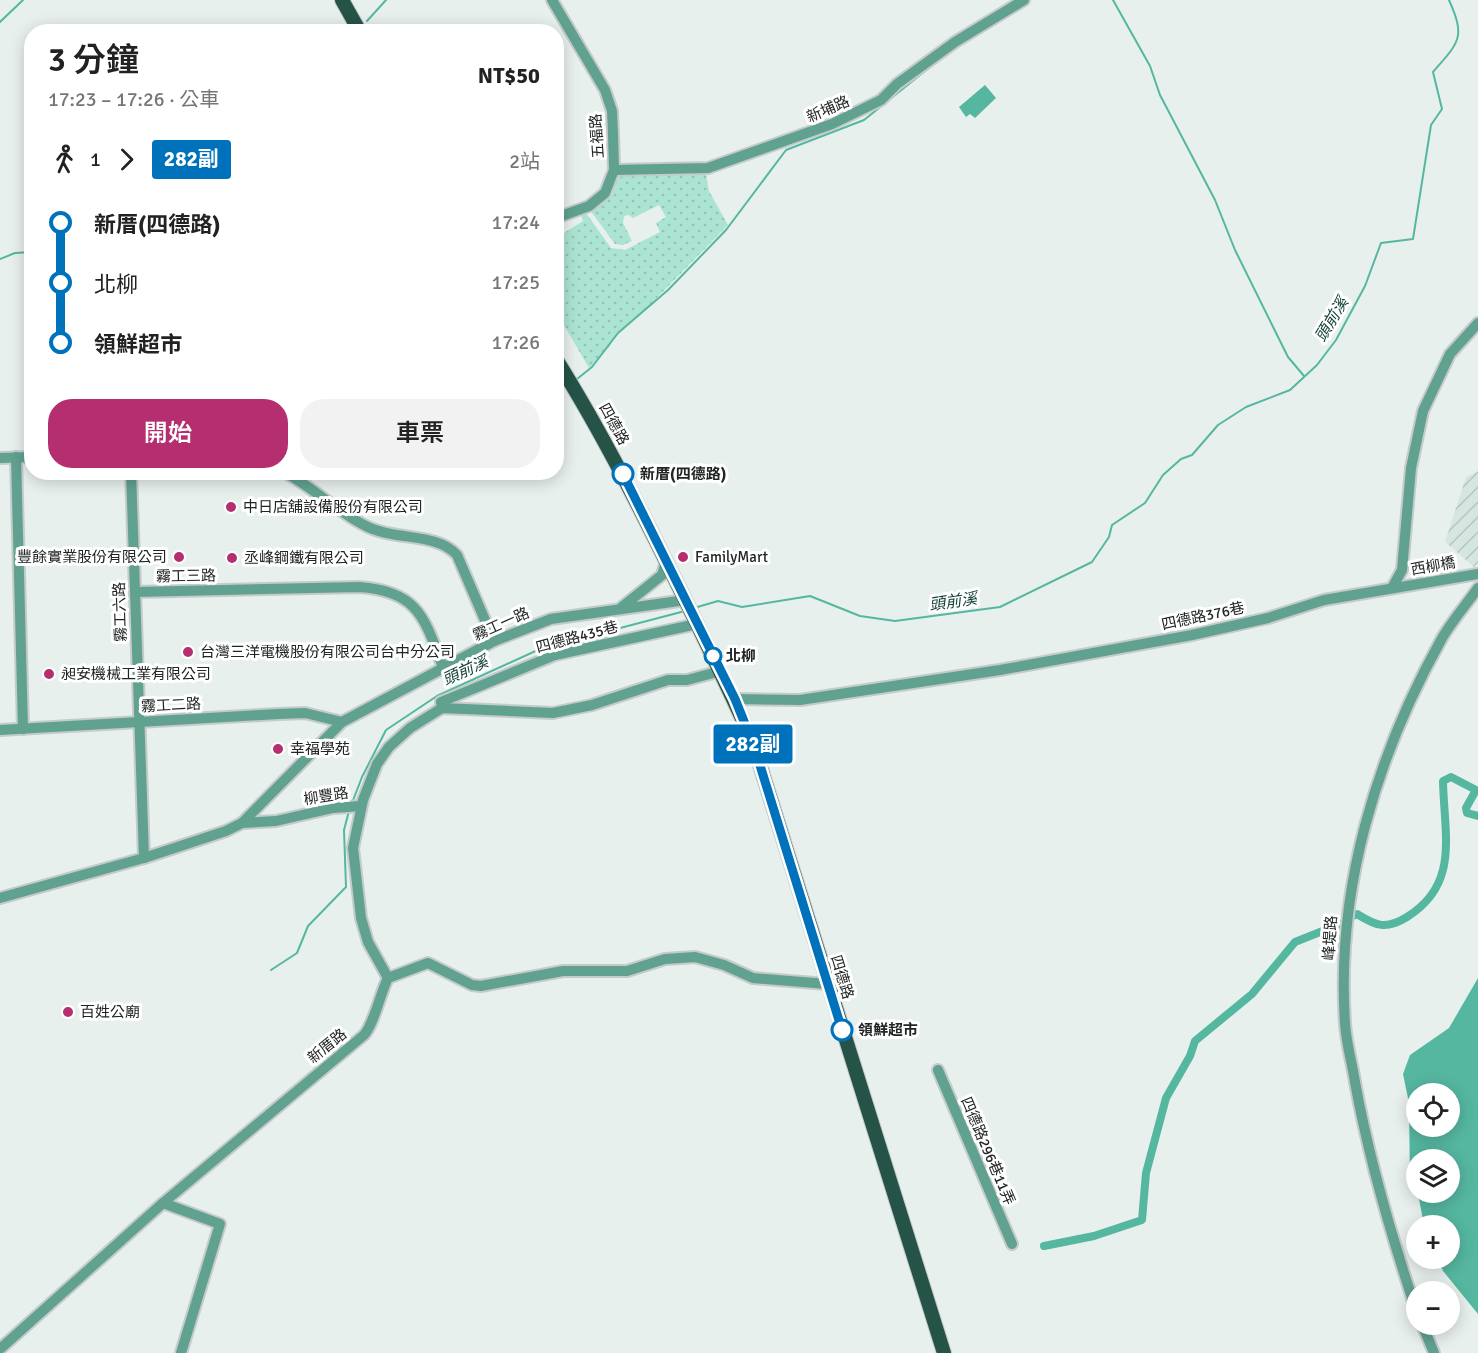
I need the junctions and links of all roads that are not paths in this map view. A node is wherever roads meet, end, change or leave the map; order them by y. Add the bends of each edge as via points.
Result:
1 (342, 0) edge
2 (552, 0) edge
3 (1024, 0) edge
4 (356, 24) edge
5 (614, 170) junction
6 (564, 215) edge
7 (1478, 323) edge
8 (564, 372) edge
9 (16, 457) junction
10 (24, 457) edge
11 (0, 458) edge
12 (131, 480) edge
13 (296, 480) edge
14 (666, 561) junction
15 (1478, 574) edge
16 (1392, 588) junction
17 (1478, 588) edge
18 (135, 592) junction
19 (621, 607) junction
20 (691, 611) junction
21 (494, 641) junction
22 (444, 670) junction
23 (721, 671) junction
24 (735, 699) junction
25 (442, 708) junction
26 (138, 722) junction
27 (342, 722) junction
28 (23, 729) junction
29 (0, 730) edge
30 (361, 806) junction
31 (242, 823) junction
32 (144, 858) junction
33 (0, 898) edge
34 (388, 978) junction
35 (827, 984) junction
36 (938, 1070) dead end
37 (162, 1203) junction
38 (1012, 1244) dead end
39 (1407, 1281) edge
40 (1427, 1335) edge
41 (0, 1349) edge
42 (181, 1353) edge
43 (944, 1353) edge
44 (1434, 1353) edge

1 - 4 main road
2 - 5 street, 五福路 via 605,90 612,111
3 - 5 street, 新埔路 via 955,42 881,100 832,124 708,168
5 - 6 street, 五福路 via 605,193 589,206
7 - 16 street via 1450,354 1424,411 1411,468 1403,563
8 - 14 main road, 四德路 via 601,432
9 - 10 street
9 - 11 street
9 - 28 street
12 - 18 street, 霧工六路
13 - 21 street via 366,526 401,537 440,541 450,547
14 - 19 street via 662,575
14 - 20 main road, 四德路
15 - 16 street, 西柳橋
16 - 24 street, 四德路376巷 via 1324,600 1268,618 1192,635 1000,670 800,700
17 - 39 street, 峰堤路 via 1442,639 1388,753 1362,832 1348,903 1343,965 1347,1036 1376,1182
18 - 22 street, 霧工三路 via 359,587 391,592 414,605 426,623
18 - 26 street, 霧工六路
19 - 20 street, 霧工一路
19 - 21 street, 霧工一路 via 551,619
20 - 23 main road, 四德路
20 - 25 street, 四德路435巷 via 555,655 441,702
21 - 22 street, 霧工一路
22 - 27 street, 霧工一路
23 - 24 main road, 四德路
23 - 25 street via 687,680 668,680 592,705 553,713
24 - 35 main road, 四德路 via 754,746
25 - 30 street, 柳豐路 via 389,747 377,764
26 - 27 street, 霧工二路 via 305,713
26 - 28 street, 霧工二路
26 - 32 street, 霧工六路
27 - 31 street, 霧工一路
28 - 29 street, 霧工二路
30 - 31 street, 柳豐路
30 - 34 street via 353,848 361,918 368,942
31 - 32 street, 柳豐路
32 - 33 street, 柳豐路
34 - 35 street via 428,963 482,986 563,971 627,971 665,959 695,957 753,978
34 - 37 street, 新厝路 via 364,1035
35 - 43 main road, 四德路
36 - 38 street, 四德路296巷11弄
37 - 41 street, 新厝路
37 - 42 street via 220,1224
40 - 44 street

